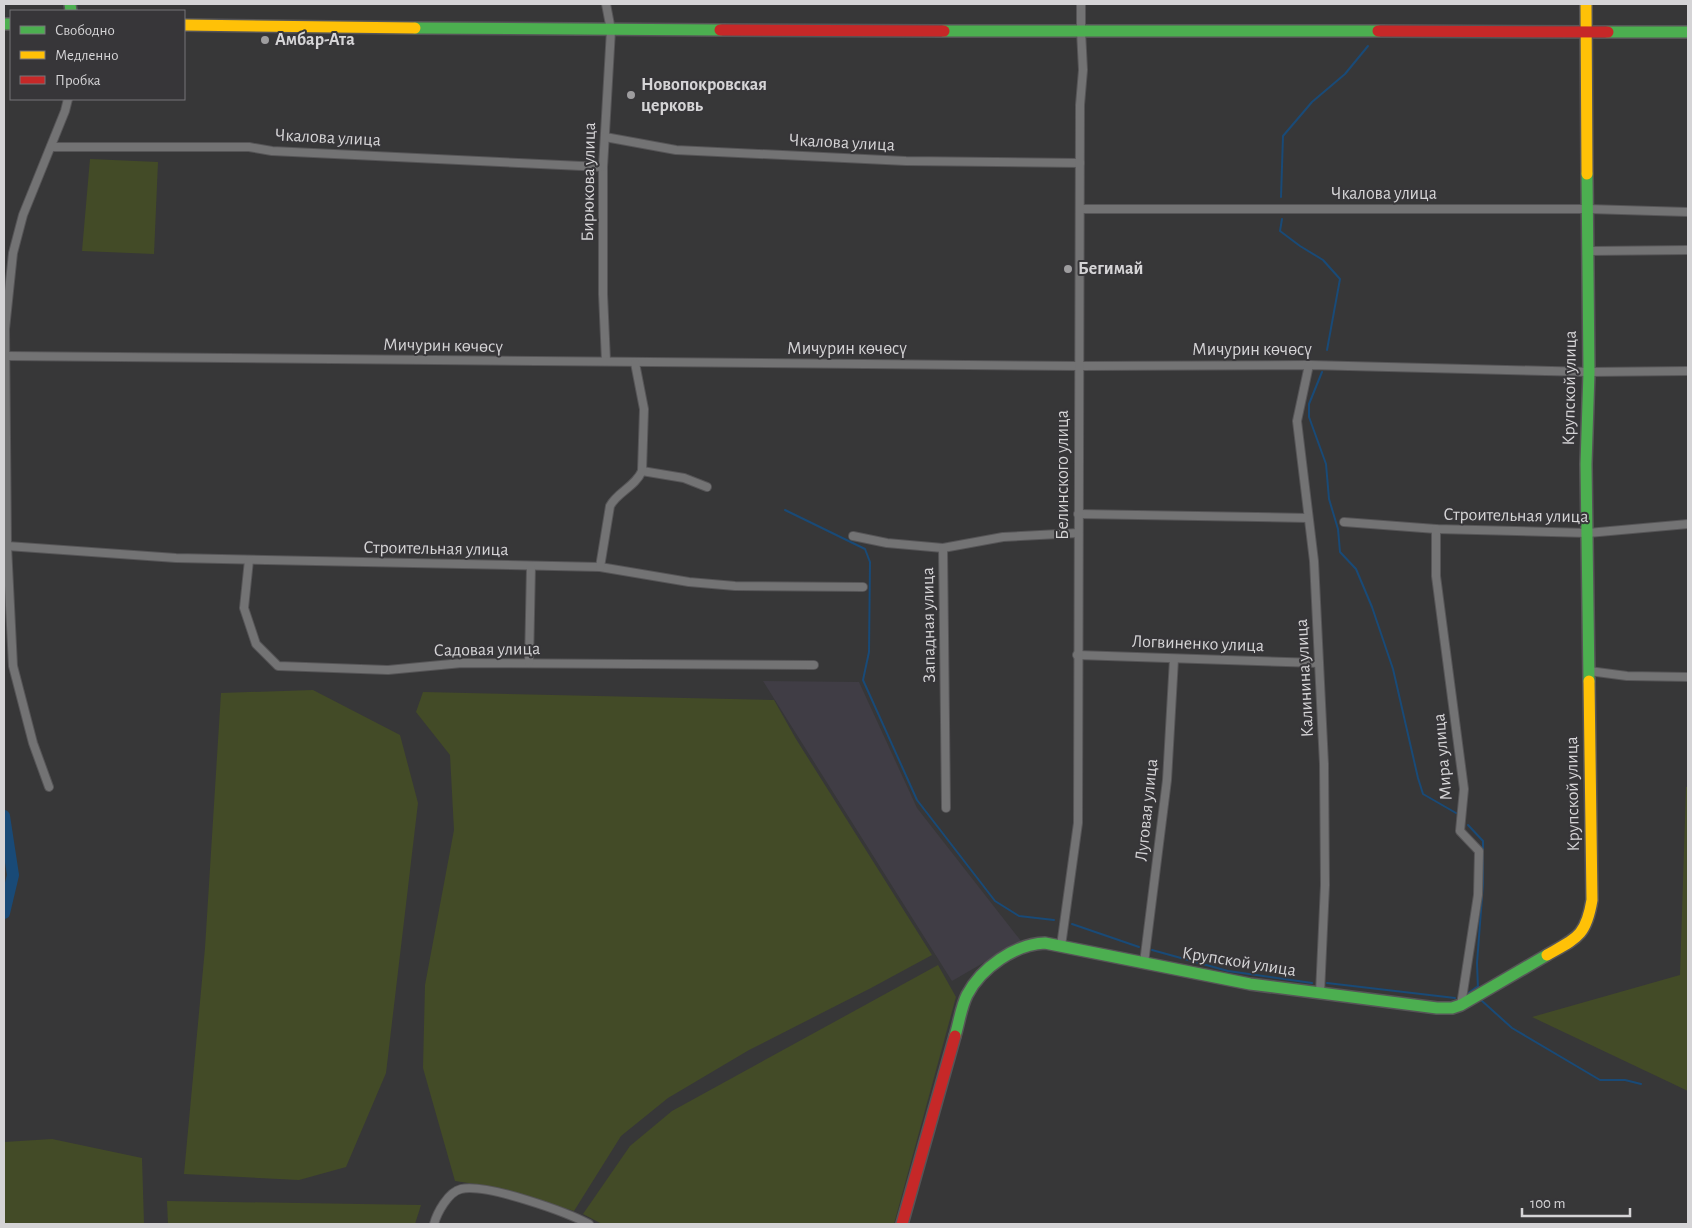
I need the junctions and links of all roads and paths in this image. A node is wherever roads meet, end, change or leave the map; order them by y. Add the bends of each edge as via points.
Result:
1 (606, 4) edge
2 (1081, 4) edge
3 (1586, 4) edge
4 (185, 24) edge
5 (611, 30) junction
6 (1081, 31) junction
7 (1587, 32) junction
8 (1688, 32) edge
9 (68, 100) edge
10 (605, 137) junction
11 (51, 147) junction
12 (1080, 163) junction
13 (603, 167) junction
14 (1080, 209) junction
15 (1588, 209) junction
16 (1688, 212) edge
17 (1688, 250) edge
18 (1588, 251) junction
19 (6, 356) junction
20 (606, 361) junction
21 (635, 363) junction
22 (1309, 365) junction
23 (1079, 366) junction
24 (1688, 371) edge
25 (1589, 372) junction
26 (642, 471) junction
27 (707, 487) dead end
28 (1078, 514) junction
29 (1308, 518) junction
30 (1344, 522) dead end
31 (1688, 524) edge
32 (1436, 530) junction
33 (1078, 533) junction
34 (1588, 533) junction
35 (854, 536) dead end
36 (7, 546) junction
37 (943, 548) junction
38 (249, 560) junction
39 (531, 566) junction
40 (600, 567) junction
41 (863, 587) dead end
42 (1077, 656) junction
43 (1174, 658) junction
44 (529, 663) junction
45 (1318, 663) junction
46 (814, 666) dead end
47 (1589, 671) junction
48 (1688, 677) edge
49 (49, 787) dead end
50 (946, 808) dead end
51 (1061, 946) junction
52 (1144, 963) junction
53 (1320, 993) junction
54 (1461, 1005) junction
55 (434, 1224) edge
56 (589, 1224) edge
57 (902, 1224) edge

1 - 5 street, Бирюкова улица
2 - 6 street, Белинского улица
3 - 7 street, Крупской улица
4 - 5 street
5 - 6 street
5 - 10 street, Бирюкова улица
6 - 7 street
6 - 12 street, Белинского улица via 1084,70
7 - 8 street
7 - 15 street, Крупской улица
9 - 11 street
10 - 12 street, Чкалова улица via 676,150 906,161
10 - 13 street, Бирюкова улица
11 - 13 street, Чкалова улица via 249,147 272,151
11 - 19 street via 23,215 13,252 5,328
12 - 14 street, Белинского улица
13 - 20 street, Бирюкова улица
14 - 15 street, Чкалова улица
14 - 23 street, Белинского улица
15 - 16 street, Чкалова улица
15 - 18 street, Крупской улица
17 - 18 street
18 - 25 street, Крупской улица
19 - 20 street, Мичурин көчөсү
19 - 36 street
20 - 21 street, Мичурин көчөсү
21 - 23 street, Мичурин көчөсү
21 - 26 street via 644,409
22 - 23 street, Мичурин көчөсү
22 - 25 street, Мичурин көчөсү
22 - 29 street, Калинина улица via 1297,422
23 - 28 street, Белинского улица
24 - 25 street, Мичурин көчөсү
25 - 34 street, Крупской улица
26 - 27 street via 684,478
26 - 40 street via 638,480 612,501
28 - 29 street
28 - 33 street, Белинского улица
29 - 45 street, Калинина улица via 1314,561
30 - 32 street, Строительная улица
31 - 34 street, Строительная улица
32 - 34 street, Строительная улица
32 - 54 street, Мира улица via 1436,576 1464,789 1460,831 1479,851 1478,895
33 - 37 street, Западная улица via 1003,536
33 - 42 street, Белинского улица
34 - 47 street, Крупской улица
35 - 37 street
36 - 38 street, Строительная улица
36 - 49 street via 13,666 33,743
37 - 50 street, Западная улица
38 - 39 street, Строительная улица
38 - 44 street, Садовая улица via 244,608 256,644 278,666 388,670 462,663
39 - 40 street, Строительная улица
39 - 44 street
40 - 41 street, Строительная улица via 735,586
42 - 43 street, Логвиненко улица
42 - 51 street, Белинского улица via 1078,823
43 - 45 street, Логвиненко улица
43 - 52 street, Луговая улица via 1167,780
44 - 46 street, Садовая улица
45 - 53 street, Калинина улица via 1324,764 1325,885
47 - 48 street via 1627,676
47 - 54 street, Крупской улица via 1592,900 1588,921 1584,931 1575,939
51 - 52 street, Крупской улица
51 - 57 street, Крупской улица via 1046,943 1023,946 992,966 973,984 957,1026
52 - 53 street, Крупской улица via 1250,984
53 - 54 street, Крупской улица via 1437,1008
55 - 56 street via 450,1196 459,1189 475,1188 544,1206

